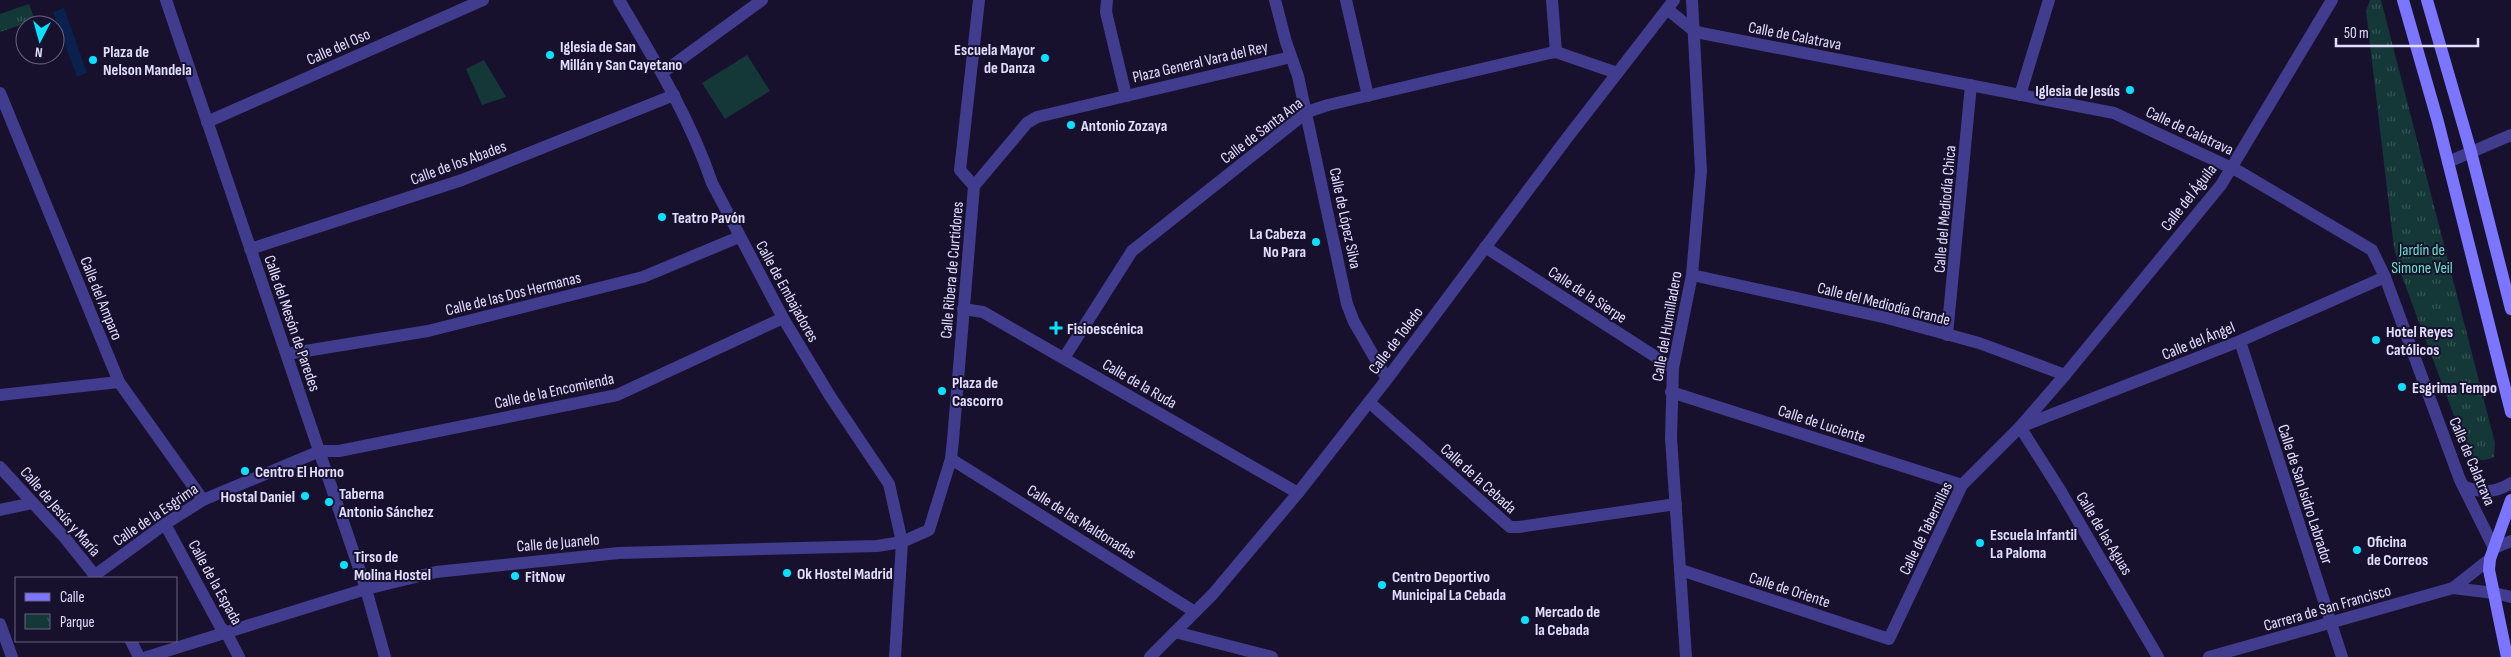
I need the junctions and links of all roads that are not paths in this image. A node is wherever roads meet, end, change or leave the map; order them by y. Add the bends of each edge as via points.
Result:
1 (166, 0) edge
2 (483, 0) edge
3 (619, 0) edge
4 (762, 0) edge
5 (979, 0) edge
6 (1107, 0) edge
7 (1275, 0) edge
8 (1346, 0) edge
9 (1552, 0) edge
10 (1692, 0) edge
11 (2049, 0) edge
12 (2332, 0) edge
13 (2403, 0) edge
14 (2427, 0) edge
15 (1671, 4) edge
16 (1693, 30) junction
17 (1556, 52) junction
18 (1291, 57) junction
19 (1618, 72) junction
20 (662, 73) junction
21 (1971, 86) junction
22 (0, 93) edge
23 (674, 95) junction
24 (2020, 95) junction
25 (1126, 96) junction
26 (1368, 96) junction
27 (1307, 112) junction
28 (207, 122) junction
29 (2511, 135) edge
30 (2471, 152) junction
31 (2448, 162) junction
32 (2231, 168) junction
33 (974, 186) junction
34 (739, 237) junction
35 (1485, 247) junction
36 (250, 249) junction
37 (1692, 275) junction
38 (2385, 277) junction
39 (963, 309) junction
40 (2511, 309) edge
41 (783, 318) junction
42 (1947, 335) junction
43 (2240, 341) junction
44 (287, 354) junction
45 (1064, 358) junction
46 (1673, 368) junction
47 (2065, 375) junction
48 (1387, 379) junction
49 (119, 382) junction
50 (1671, 392) junction
51 (0, 395) edge
52 (1369, 402) junction
53 (2511, 412) edge
54 (2020, 428) junction
55 (320, 451) junction
56 (951, 459) junction
57 (0, 467) edge
58 (2511, 483) edge
59 (1962, 485) junction
60 (2465, 487) junction
61 (1298, 493) junction
62 (203, 500) junction
63 (2511, 500) edge
64 (33, 503) junction
65 (1676, 504) junction
66 (0, 510) edge
67 (165, 524) junction
68 (2511, 541) edge
69 (902, 542) junction
70 (2492, 554) junction
71 (1681, 570) junction
72 (96, 577) edge
73 (2453, 588) junction
74 (366, 589) junction
75 (2494, 592) junction
76 (2511, 597) edge
77 (1192, 615) junction
78 (2330, 622) junction
79 (0, 624) edge
80 (226, 632) junction
81 (1175, 632) junction
82 (1889, 638) joint
83 (131, 642) edge
84 (1153, 654) edge
85 (12, 657) edge
86 (139, 657) edge
87 (147, 657) edge
88 (239, 657) edge
89 (385, 657) edge
90 (895, 657) edge
91 (1272, 657) edge
92 (1686, 657) edge
93 (2158, 657) edge
94 (2208, 657) edge
95 (2342, 657) edge
96 (2507, 657) edge

1 - 28 street, Calle del Mesón de Paredes
2 - 28 street, Calle del Oso
3 - 20 street, Calle de Embajadores
4 - 20 street
5 - 33 street, Calle Ribera de Curtidores via 960,170
6 - 25 street, Plaza General Vara del Rey via 1106,12
7 - 18 street, Plaza General Vara del Rey
8 - 26 street
9 - 17 street
10 - 16 street, Calle del Humilladero
11 - 24 street
12 - 32 street, Calle del Águila
13 - 31 main road
14 - 30 main road
15 - 16 street, Calle de Calatrava
15 - 19 street, Calle de Toledo
16 - 21 street, Calle de Calatrava
16 - 37 street, Calle del Humilladero via 1701,171
17 - 19 street
17 - 26 street, Calle de Santa Ana
18 - 25 street, Plaza General Vara del Rey
18 - 27 street, Calle de López Silva
19 - 35 street, Calle de Toledo
20 - 23 street, Calle de Embajadores
21 - 24 street, Calle de Calatrava
21 - 42 street, Calle del Mediodía Chica
22 - 49 street, Calle del Amparo
23 - 34 street, Calle de Embajadores
23 - 36 street, Calle de los Abades via 462,180
24 - 32 street, Calle de Calatrava via 2114,113
25 - 33 street via 1027,122
26 - 27 street, Calle de Santa Ana
27 - 45 street, Calle de Santa Ana via 1132,251
27 - 48 street, Calle de López Silva via 1347,304
28 - 36 street, Calle del Mesón de Paredes
29 - 30 street
30 - 31 street
30 - 40 main road
31 - 53 main road
32 - 38 street, Calle de Calatrava via 2372,250
32 - 47 street, Calle del Águila via 2221,185
33 - 39 street, Calle Ribera de Curtidores
34 - 41 street, Calle de Embajadores
34 - 44 street, Calle de las Dos Hermanas via 643,277 615,285 428,331
35 - 46 street, Calle de la Sierpe
35 - 48 street, Calle de Toledo
36 - 44 street, Calle del Mesón de Paredes
37 - 42 street, Calle del Mediodía Grande via 1887,318
37 - 46 street, Calle del Humilladero
38 - 43 street, Calle del Ángel
38 - 60 street, Calle de Calatrava
39 - 45 street, Calle de la Ruda via 983,312
39 - 56 street, Calle Ribera de Curtidores
41 - 55 street, Calle de la Encomienda via 617,395 339,451
41 - 69 street, Calle de Embajadores via 889,484
42 - 47 street, Calle del Mediodía Grande via 1979,343
43 - 54 street, Calle del Ángel
43 - 78 street, Calle de San Isidro Labrador
44 - 55 street, Calle del Mesón de Paredes
45 - 61 street, Calle de la Ruda
46 - 50 street, Calle del Humilladero
47 - 54 street, Calle de Tabernillas
48 - 52 street, Calle de Toledo
49 - 51 street
49 - 62 street, Calle del Amparo
50 - 59 street, Calle de Luciente
50 - 65 street, Calle del Humilladero
52 - 61 street, Calle de Toledo
52 - 65 street, Calle de la Cebada via 1510,527
54 - 59 street, Calle de Tabernillas
54 - 93 street, Calle de las Aguas
55 - 62 street, Calle de la Esgrima
55 - 74 street, Calle del Mesón de Paredes
56 - 69 street via 930,530
56 - 77 street, Calle de las Maldonadas
57 - 64 street, Calle de Jesús y María
58 - 60 street via 2499,491 2490,492
59 - 82 street, Calle de Tabernillas
60 - 70 street, Calle de Calatrava
61 - 77 street, Calle de Toledo
62 - 67 street, Calle de la Esgrima
63 - 70 main road
64 - 66 street
64 - 72 street, Calle de Jesús y María
65 - 71 street, Calle del Humilladero
67 - 72 street, Calle de la Esgrima
67 - 80 street, Calle de la Espada
68 - 70 street, Carrera de San Francisco
69 - 74 street, Calle de Juanelo via 877,546 619,553 461,568
69 - 90 street
70 - 73 street, Carrera de San Francisco
70 - 75 main road via 2490,581
71 - 82 street, Calle de Oriente
71 - 92 street, Calle del Humilladero
73 - 75 street, Carrera de San Francisco
73 - 78 street, Carrera de San Francisco
74 - 80 street, Calle de Juanelo
74 - 89 street, Calle del Mesón de Paredes
75 - 76 street, Carrera de San Francisco
75 - 96 main road
77 - 81 street, Calle de Toledo
78 - 94 street, Carrera de San Francisco
78 - 95 street, Calle de San Isidro Labrador
79 - 85 street
80 - 87 street, Calle de Juanelo
80 - 88 street, Calle de la Espada
81 - 84 street, Calle de Toledo
81 - 91 street
83 - 86 street

